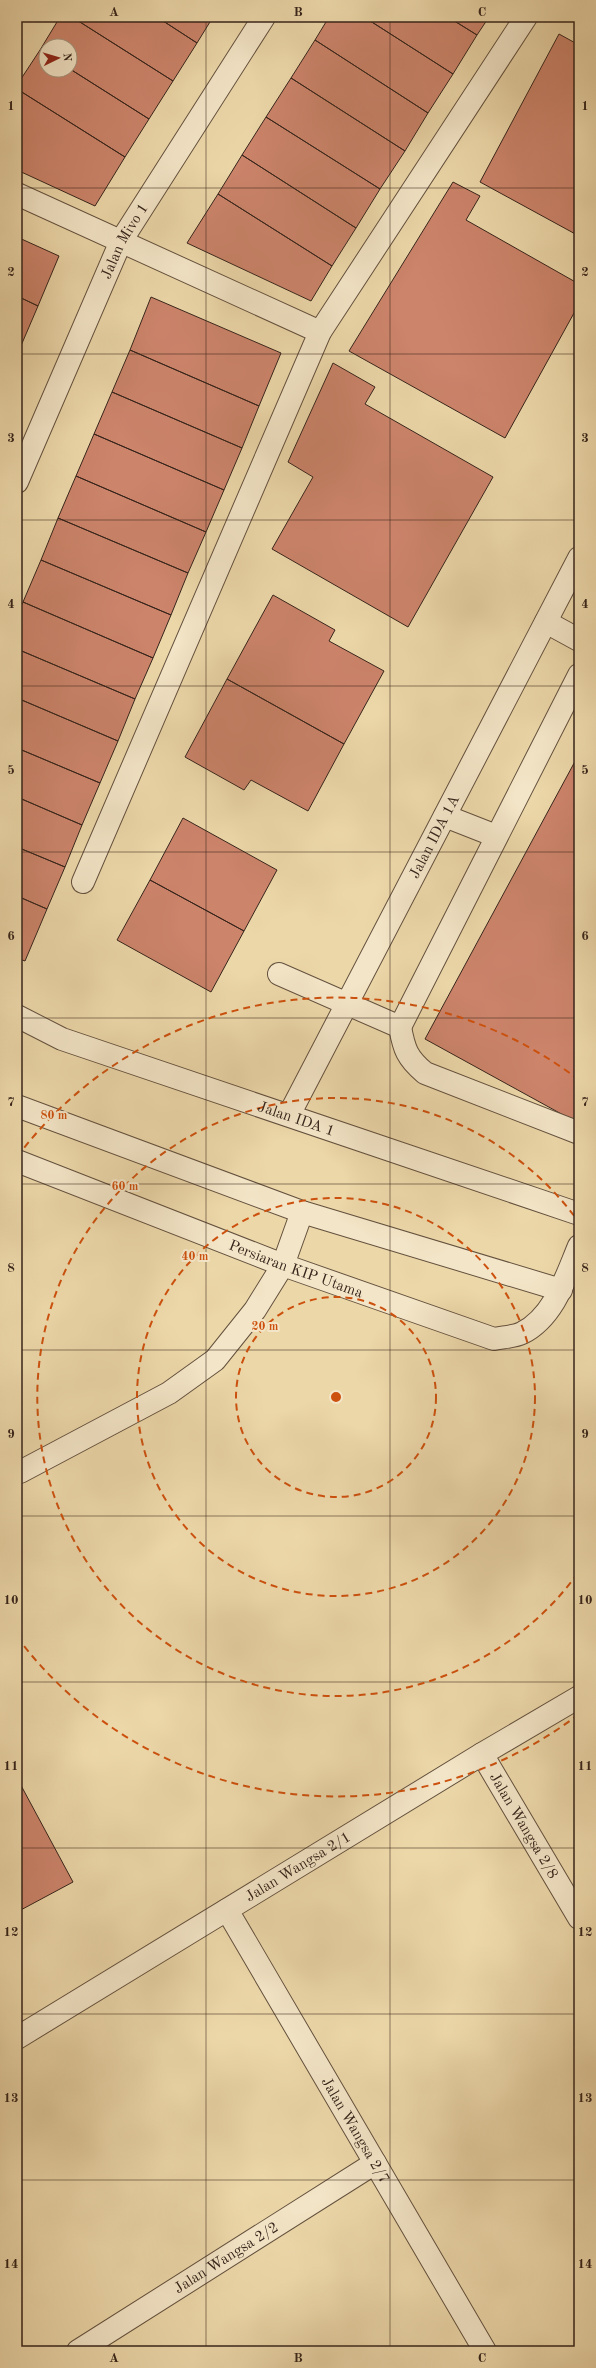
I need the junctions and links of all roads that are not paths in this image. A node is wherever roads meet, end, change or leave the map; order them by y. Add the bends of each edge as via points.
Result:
1 (264, 17) edge
2 (526, 17) edge
3 (17, 194) edge
4 (121, 241) junction
5 (320, 332) junction
6 (17, 482) edge
7 (579, 558) edge
8 (546, 622) junction
9 (579, 640) edge
10 (579, 675) edge
11 (445, 816) junction
12 (496, 836) junction
13 (83, 882) dead end
14 (279, 974) dead end
15 (348, 1004) junction
16 (17, 1016) edge
17 (400, 1027) junction
18 (17, 1106) edge
19 (289, 1115) junction
20 (579, 1133) edge
21 (17, 1161) edge
22 (302, 1212) junction
23 (579, 1214) edge
24 (579, 1246) edge
25 (283, 1265) junction
26 (561, 1290) junction
27 (20, 1472) dead end
28 (579, 1697) edge
29 (482, 1754) junction
30 (227, 1910) junction
31 (579, 1918) edge
32 (17, 2038) edge
33 (375, 2163) junction
34 (78, 2351) edge
35 (485, 2351) edge

1 - 4 street, Jalan Mivo 1
2 - 5 street
3 - 4 street
4 - 5 street
4 - 6 street, Jalan Mivo 1
5 - 13 street
7 - 8 street, Jalan IDA 1A
8 - 9 street
8 - 11 street, Jalan IDA 1A
10 - 12 street
11 - 12 street
11 - 15 street, Jalan IDA 1A
12 - 17 street
14 - 15 street
15 - 17 street
15 - 19 street, Jalan IDA 1A
16 - 19 street, Jalan IDA 1 via 62,1039
17 - 20 street via 404,1047 411,1061 425,1072
18 - 22 street
19 - 23 street, Jalan IDA 1
21 - 25 street, Persiaran KIP Utama
22 - 25 street
22 - 26 street
24 - 26 street, Persiaran KIP Utama
25 - 26 street, Persiaran KIP Utama via 494,1339 521,1334 539,1320
25 - 27 street via 255,1310 215,1360 169,1393
28 - 29 street, Jalan Wangsa 2/1
29 - 30 street, Jalan Wangsa 2/1
29 - 31 street, Jalan Wangsa 2/8
30 - 32 street, Jalan Wangsa 2/1
30 - 33 street, Jalan Wangsa 2/7
33 - 34 street, Jalan Wangsa 2/2
33 - 35 street, Jalan Wangsa 2/7

